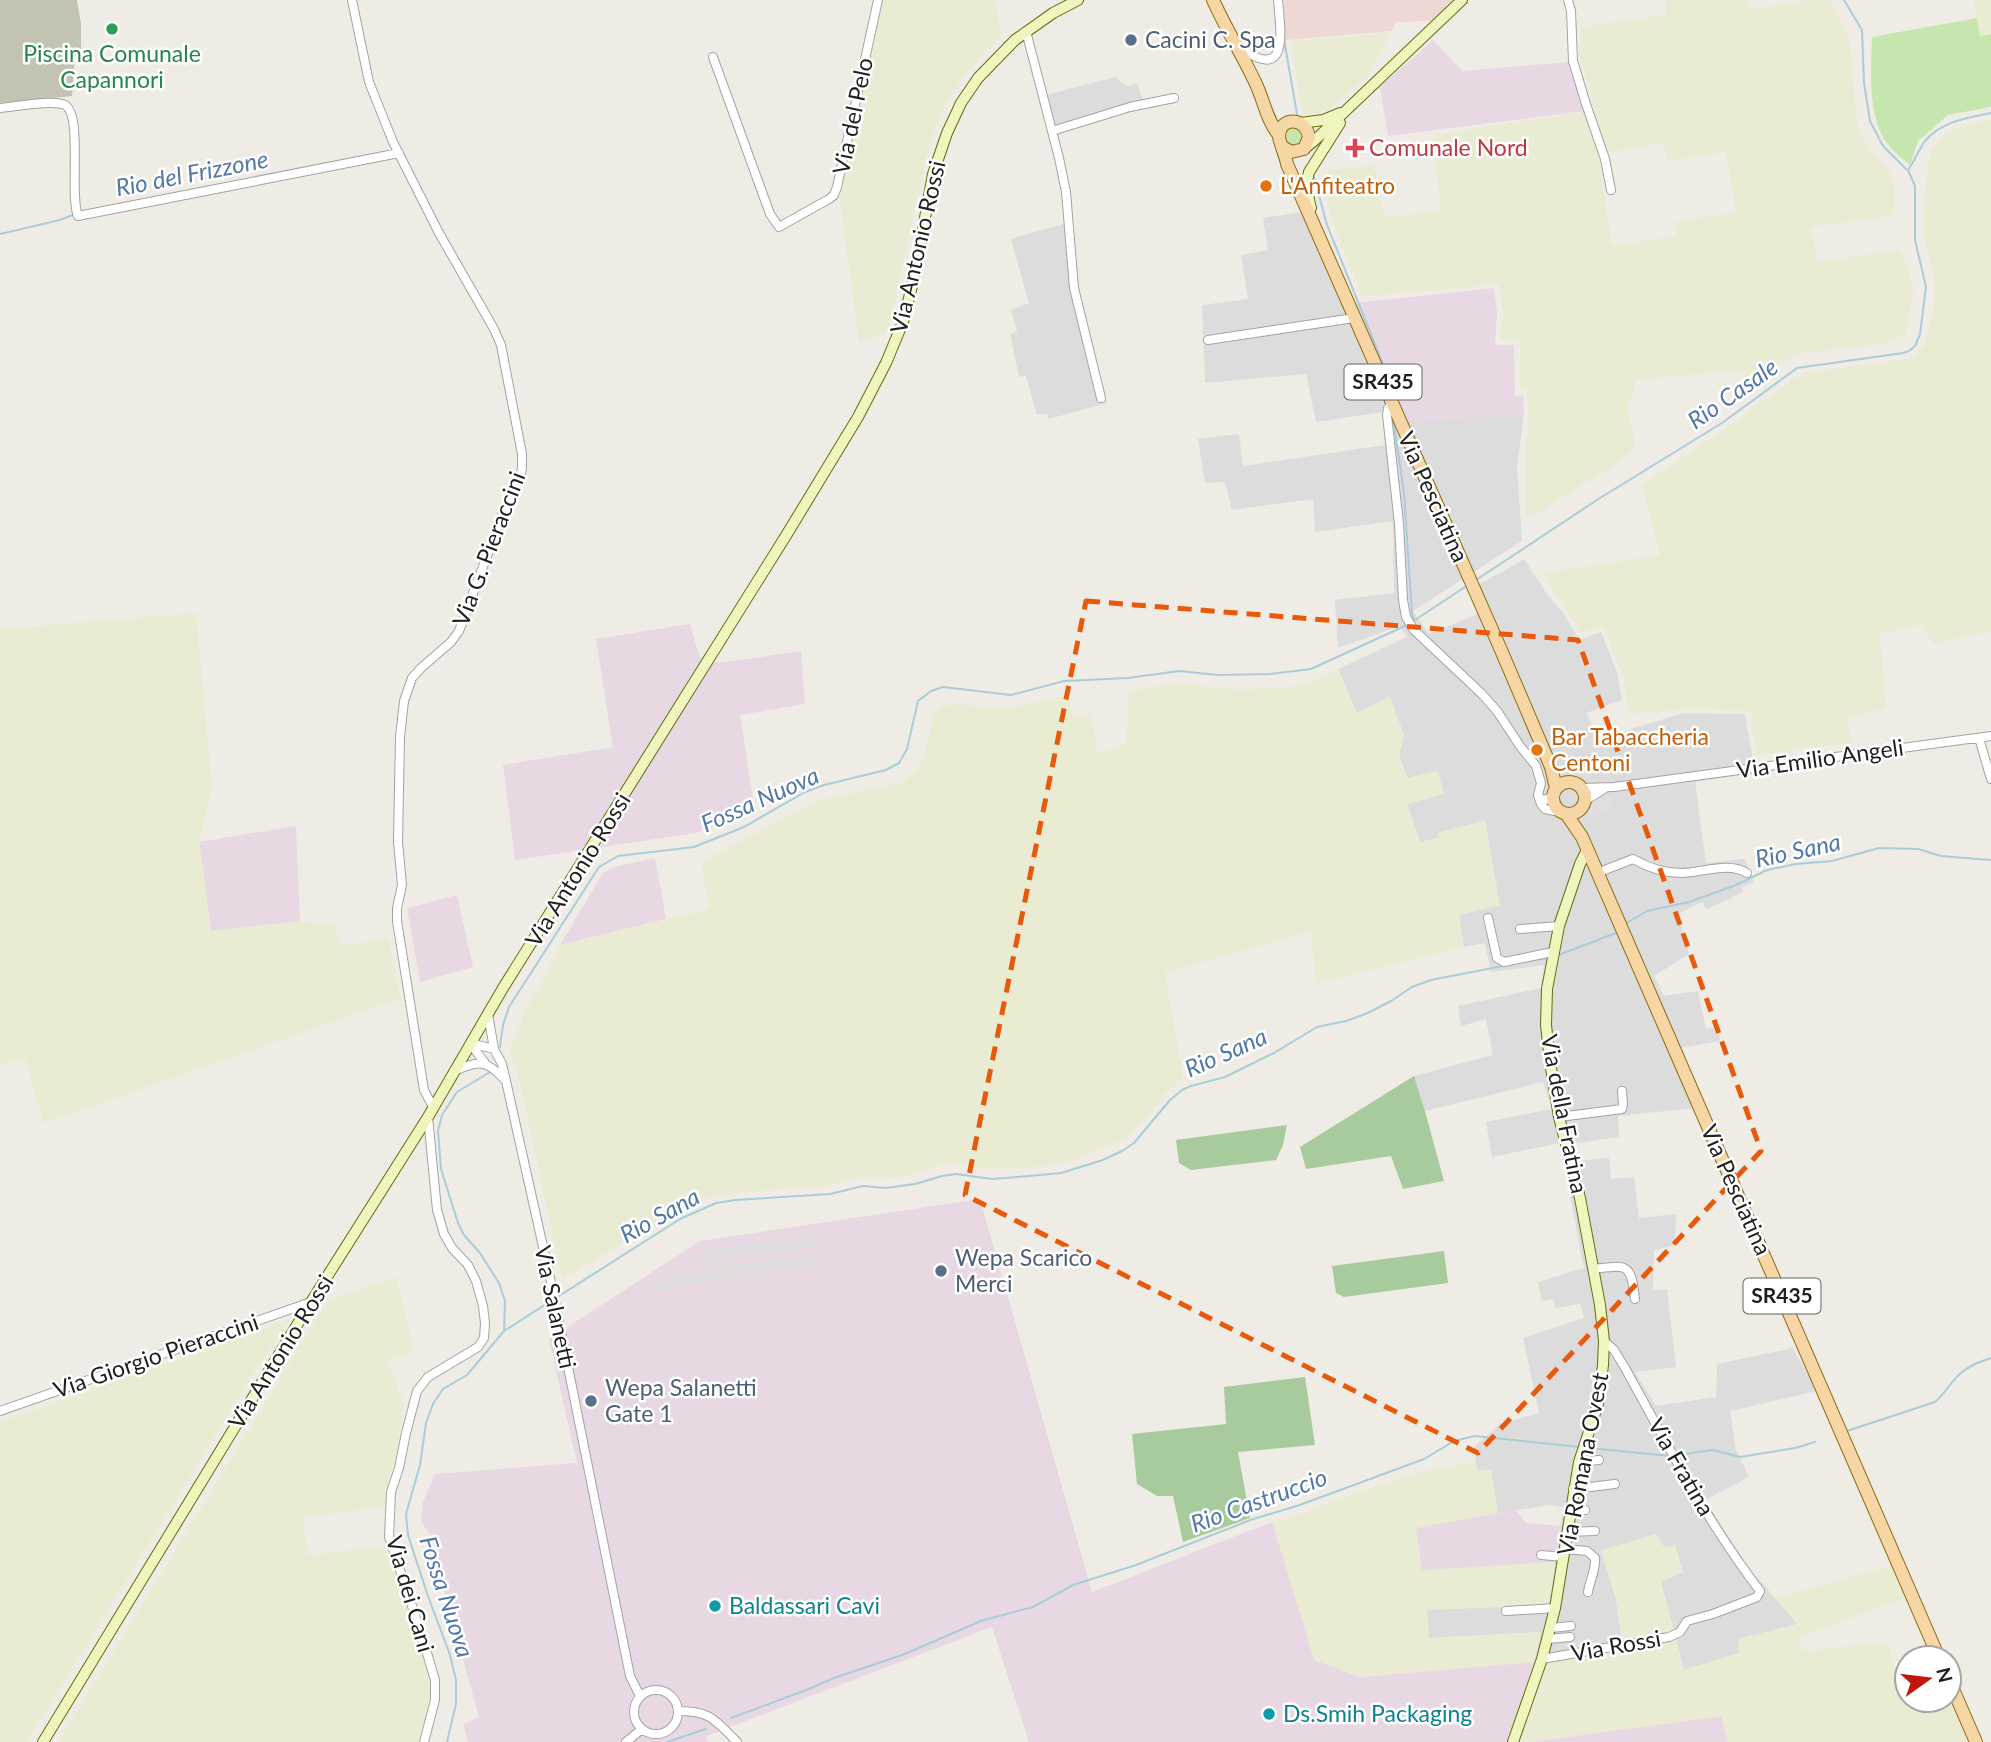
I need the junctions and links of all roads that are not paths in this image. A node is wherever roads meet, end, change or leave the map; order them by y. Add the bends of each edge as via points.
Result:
1 (352, 0) edge
2 (878, 0) edge
3 (1078, 0) edge
4 (1203, 0) edge
5 (1213, 0) edge
6 (1278, 0) edge
7 (1462, 0) edge
8 (1568, 0) edge
9 (1219, 13) junction
10 (1026, 31) junction
11 (1239, 47) junction
12 (713, 57) dead end
13 (1260, 93) junction
14 (1174, 98) dead end
15 (0, 108) edge
16 (1349, 108) junction
17 (1297, 122) junction
18 (1052, 131) junction
19 (1281, 141) junction
20 (1304, 149) junction
21 (399, 153) junction
22 (1298, 189) junction
23 (1611, 190) dead end
24 (1316, 228) junction
25 (1354, 318) junction
26 (1208, 340) dead end
27 (1101, 398) dead end
28 (1392, 403) junction
29 (1991, 736) edge
30 (1979, 738) junction
31 (1991, 779) edge
32 (1558, 788) junction
33 (1539, 798) junction
34 (1583, 799) junction
35 (1563, 813) junction
36 (1582, 837) junction
37 (1587, 850) junction
38 (1597, 873) junction
39 (1747, 873) dead end
40 (1488, 918) dead end
41 (1559, 926) junction
42 (1520, 929) dead end
43 (1552, 957) junction
44 (488, 1014) junction
45 (470, 1043) junction
46 (494, 1049) junction
47 (485, 1063) junction
48 (454, 1071) junction
49 (506, 1081) junction
50 (1622, 1091) dead end
51 (431, 1112) junction
52 (1559, 1117) junction
53 (1593, 1269) junction
54 (1635, 1299) dead end
55 (311, 1301) junction
56 (1604, 1341) junction
57 (0, 1411) edge
58 (1582, 1452) junction
59 (1599, 1460) dead end
60 (1615, 1485) dead end
61 (1573, 1489) junction
62 (1586, 1510) dead end
63 (1570, 1511) junction
64 (1595, 1531) dead end
65 (1567, 1532) junction
66 (1564, 1553) junction
67 (1541, 1555) dead end
68 (1588, 1591) dead end
69 (1760, 1591) joint
70 (1555, 1608) junction
71 (1506, 1611) dead end
72 (1571, 1626) dead end
73 (1549, 1634) junction
74 (1570, 1637) dead end
75 (1933, 1644) edge
76 (1542, 1659) junction
77 (640, 1696) junction
78 (678, 1711) junction
79 (1963, 1712) edge
80 (642, 1729) junction
81 (43, 1742) edge
82 (424, 1742) edge
83 (626, 1742) edge
84 (737, 1742) edge
85 (1513, 1742) edge
86 (1976, 1742) edge

1 - 21 street, Via G. Pieraccini via 369,82
2 - 12 street, Via del Pelo via 834,195 779,227 770,214
3 - 10 main road, Via Antonio Rossi
4 - 9 main road, Via Pesciatina / SR435
5 - 9 main road, Via Pesciatina / SR435
6 - 11 street via 1282,44 1274,56 1255,59
7 - 16 main road
8 - 23 street via 1573,61
9 - 11 main road, Via Pesciatina / SR435
10 - 18 street
10 - 44 main road, Via Antonio Rossi via 978,78 947,133 930,187 903,322 858,417
11 - 13 main road, Via Pesciatina / SR435
13 - 17 main road, Via Pesciatina / SR435 via 1275,110
13 - 19 main road, Via Pesciatina / SR435
14 - 18 street
15 - 21 street via 49,103 70,110 76,213 87,215
16 - 17 main road via 1323,120
16 - 20 main road
16 - 24 main road via 1308,172
17 - 19 main road via 1282,127
17 - 20 main road via 1307,129
18 - 27 street via 1066,192 1074,288
19 - 20 main road via 1286,150
19 - 22 main road, Via Pesciatina / SR435
20 - 22 main road
21 - 51 street, Via G. Pieraccini via 501,345 522,454 521,474 459,631 412,678 404,701 398,842 402,885 397,921
22 - 24 main road, Via Pesciatina / SR435
24 - 25 main road, Via Pesciatina / SR435
25 - 26 street
25 - 28 main road, Via Pesciatina / SR435
28 - 32 main road, Via Pesciatina / SR435
28 - 33 street via 1387,415 1406,617 1497,711 1536,766
29 - 30 street, Via Emilio Angeli
30 - 31 street
30 - 34 street, Via Emilio Angeli via 1607,788
32 - 33 street via 1546,800
32 - 34 main road, Via Pesciatina / SR435 via 1575,783
32 - 35 main road, Via Pesciatina / SR435 via 1554,804
33 - 35 street via 1545,809
34 - 35 main road via 1572,815
34 - 36 main road, Via Pesciatina / SR435
35 - 36 main road, Via Pesciatina / SR435
36 - 37 main road, Via Pesciatina / SR435
37 - 38 main road, Via Pesciatina / SR435
37 - 41 main road, Via della Fratina
38 - 39 street via 1633,859 1671,872 1739,868
38 - 75 main road, Via Pesciatina / SR435
40 - 43 street via 1497,958 1504,962
41 - 42 street
41 - 43 main road, Via della Fratina
43 - 52 main road, Via della Fratina via 1546,1025
44 - 45 main road, Via Antonio Rossi
44 - 46 street, Via Salanetti
45 - 46 street
45 - 47 street
45 - 48 main road, Via Antonio Rossi
46 - 49 street, Via Salanetti
47 - 48 street
47 - 49 street
48 - 51 main road, Via Antonio Rossi
49 - 77 street, Via Salanetti via 630,1676
50 - 52 street via 1622,1109
51 - 55 main road, Via Antonio Rossi
51 - 82 street, Via dei Cani via 437,1210 444,1234 476,1281 485,1323 478,1347 428,1377 417,1391 391,1492 389,1537 435,1680
52 - 53 main road, Via della Fratina
53 - 54 street via 1621,1266 1630,1271
53 - 56 main road, Via della Fratina
55 - 57 street, Via Giorgio Pieraccini
55 - 81 main road, Via Antonio Rossi
56 - 58 main road, Via Romana Ovest via 1598,1404
56 - 69 street, Via Fratina via 1625,1368 1731,1554
58 - 59 street
58 - 61 main road, Via Romana Ovest
60 - 61 street
61 - 63 main road, Via Romana Ovest
62 - 63 street
63 - 65 main road, Via Romana Ovest
64 - 65 street
65 - 66 main road, Via Romana Ovest
66 - 67 street
66 - 68 street via 1587,1551 1595,1558
66 - 70 main road, Via Romana Ovest
69 - 76 street, Via Rossi via 1757,1597 1687,1621 1680,1632 1669,1637
70 - 71 street
70 - 73 main road, Via Romana Ovest
72 - 73 street
73 - 74 street
73 - 76 main road, Via Romana Ovest
76 - 85 main road, Via Romana Ovest
77 - 78 street via 653,1690 667,1693
77 - 80 street via 634,1717
78 - 80 street via 674,1725 663,1733
78 - 84 street via 711,1717
79 - 86 main road
80 - 83 street

